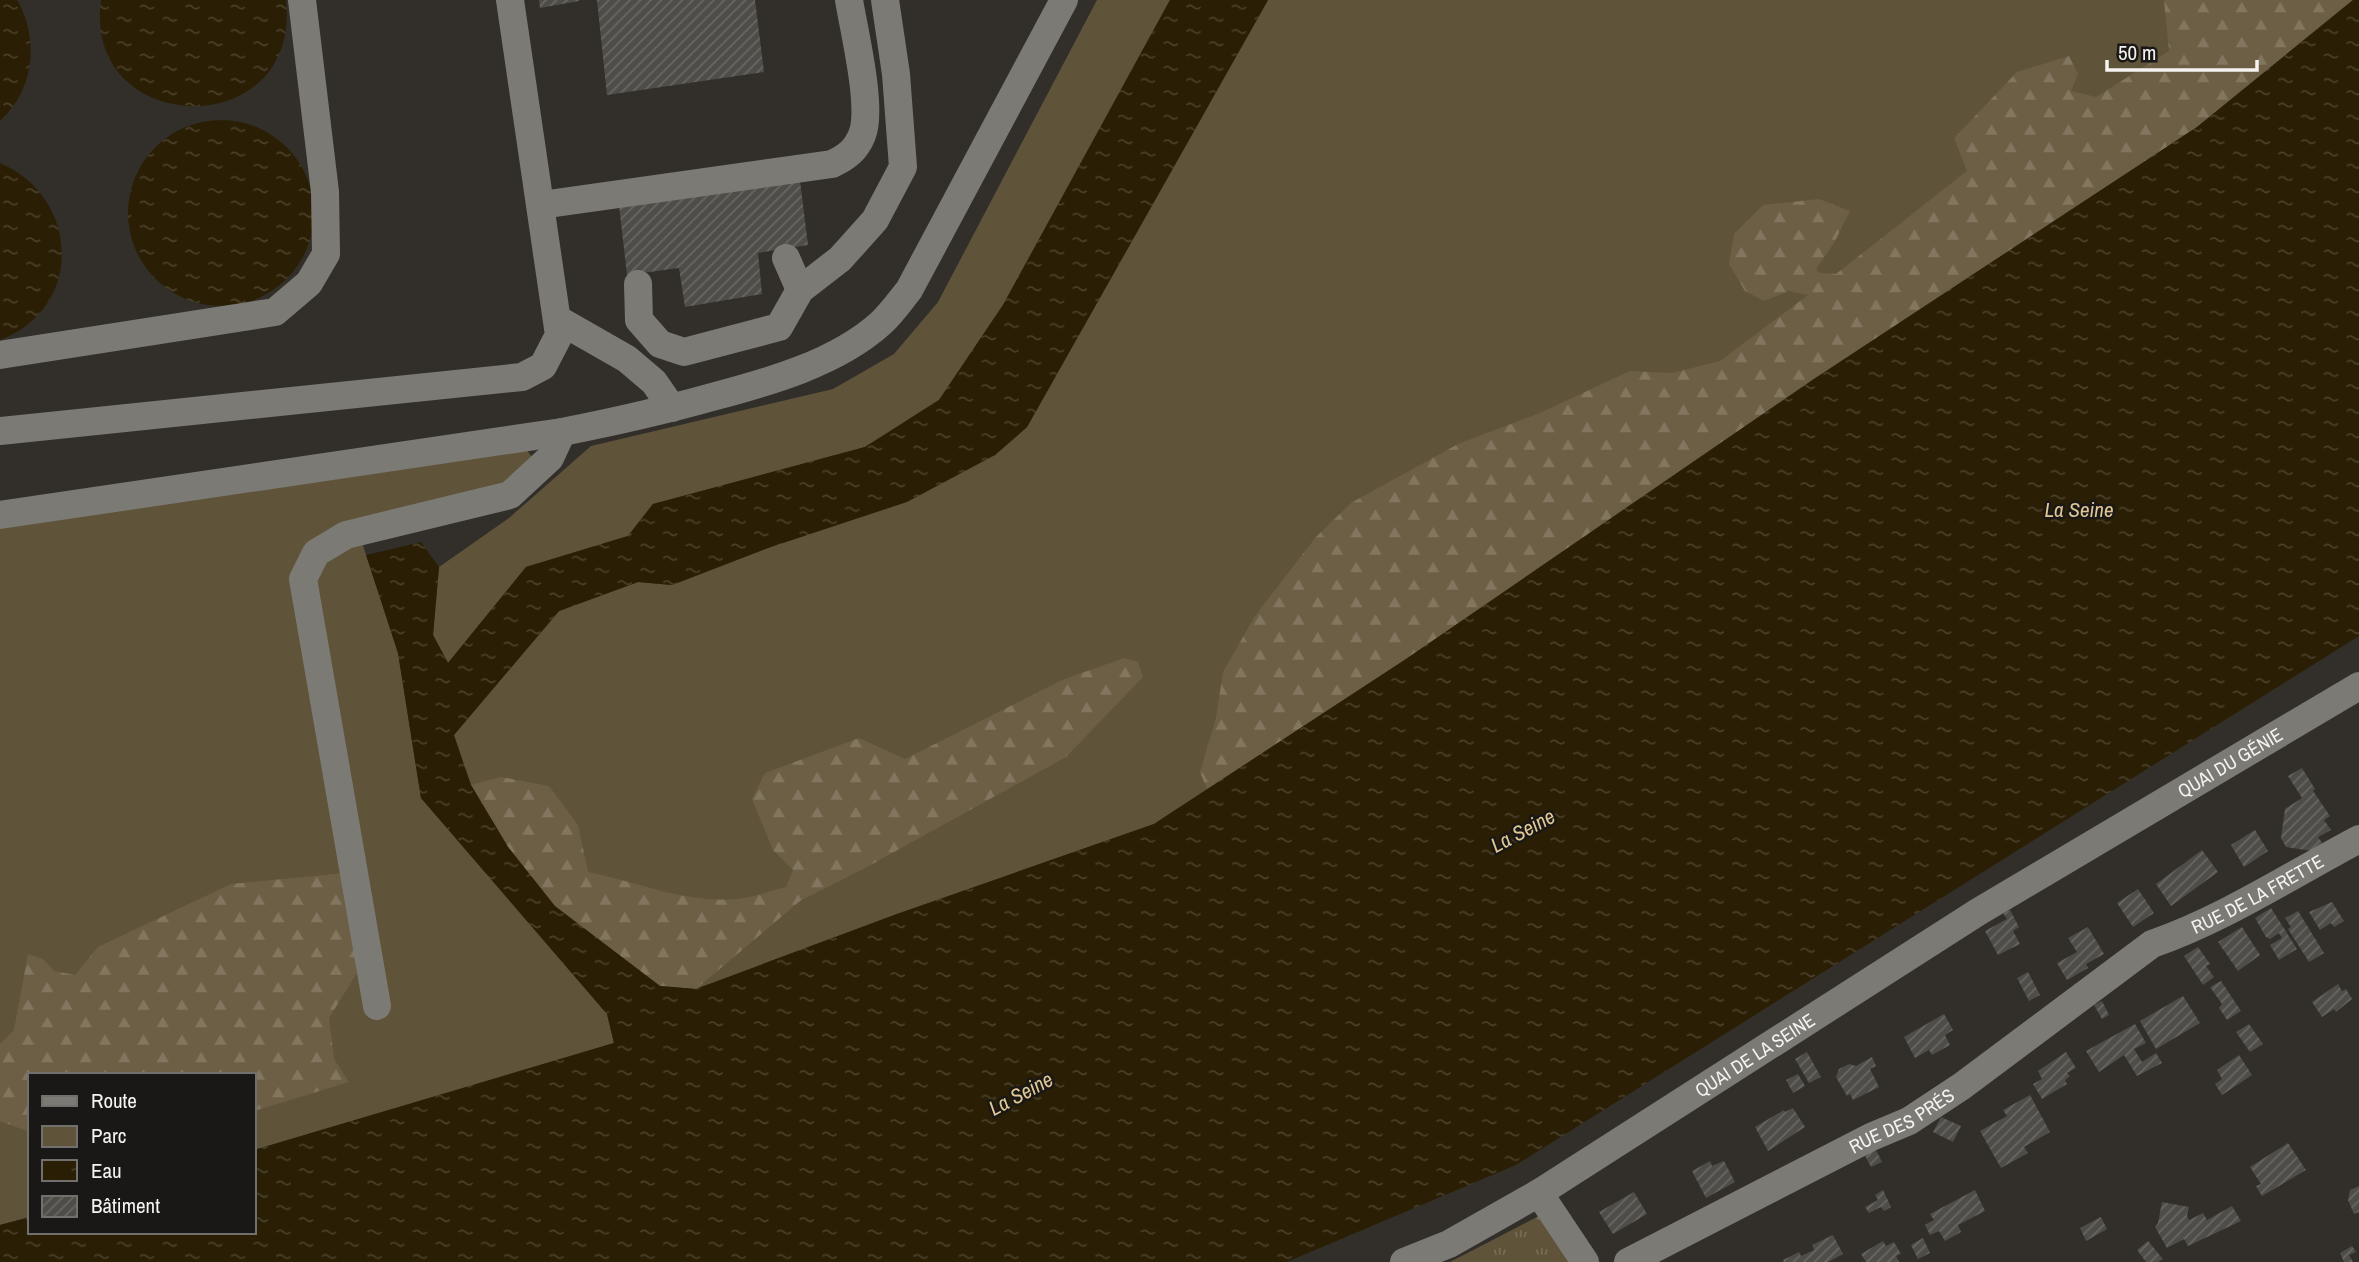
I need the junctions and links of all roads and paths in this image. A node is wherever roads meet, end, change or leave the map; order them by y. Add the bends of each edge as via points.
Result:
1 (302, 0) edge
2 (510, 0) edge
3 (849, 0) edge
4 (885, 0) edge
5 (1064, 0) edge
6 (541, 205) junction
7 (786, 258) dead end
8 (638, 284) dead end
9 (800, 290) junction
10 (557, 319) junction
11 (0, 355) edge
12 (672, 408) junction
13 (0, 431) edge
14 (562, 432) junction
15 (0, 515) edge
16 (2359, 686) edge
17 (2100, 839) joint
18 (2359, 839) edge
19 (2152, 944) joint
20 (377, 1006) dead end
21 (1539, 1193) junction
22 (1405, 1262) edge
23 (1585, 1262) edge
24 (1628, 1262) edge

1 - 11 street via 325,192 326,254 309,283 275,312
2 - 6 street
3 - 6 street via 867,111 863,134 849,156 832,164
4 - 9 street via 903,167 875,220 840,259
5 - 12 street via 909,290 881,323 802,370
6 - 10 street
7 - 9 street
8 - 9 street via 639,320 660,344 684,352 779,327
10 - 12 street via 627,359 654,382
10 - 13 street via 559,335 543,366 522,377
12 - 14 street
14 - 15 street
14 - 20 street via 550,458 510,495 346,535 316,553 303,579
16 - 17 street, QUAI DU GÉNIE
17 - 21 street, QUAI DE LA SEINE
18 - 19 street, RUE DE LA FRETTE via 2178,935
19 - 24 street, RUE DES PRÉS via 1909,1121
21 - 22 street, QUAI DE LA SEINE via 1449,1244
21 - 23 street

